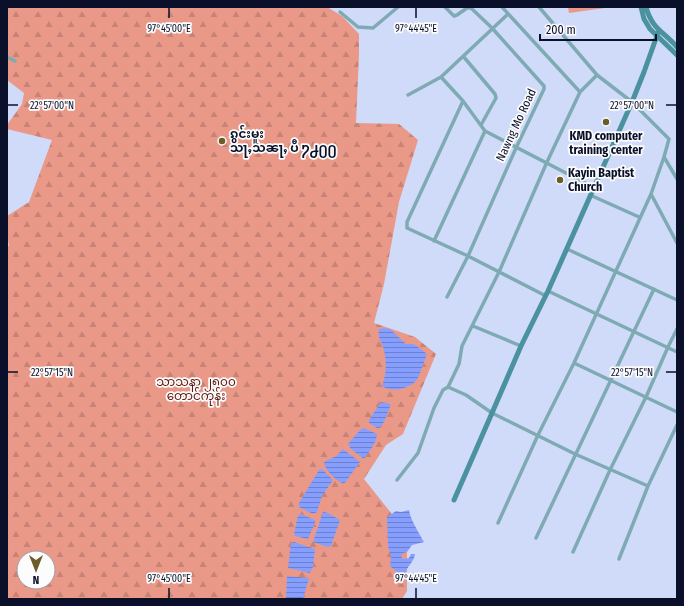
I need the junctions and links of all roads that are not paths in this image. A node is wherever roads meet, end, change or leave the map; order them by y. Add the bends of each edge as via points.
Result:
1 (398, 7) edge
2 (446, 7) edge
3 (502, 7) edge
4 (539, 7) edge
5 (641, 7) edge
6 (646, 7) edge
7 (340, 12) dead end
8 (508, 14) junction
9 (492, 28) junction
10 (658, 33) junction
11 (676, 44) edge
12 (677, 55) edge
13 (463, 56) junction
14 (7, 57) edge
15 (15, 61) dead end
16 (598, 75) junction
17 (441, 77) junction
18 (580, 92) junction
19 (408, 95) dead end
20 (463, 101) junction
21 (632, 102) junction
22 (481, 125) junction
23 (485, 132) junction
24 (516, 148) junction
25 (664, 157) junction
26 (547, 162) junction
27 (677, 179) edge
28 (593, 187) junction
29 (651, 194) junction
30 (590, 195) junction
31 (639, 217) junction
32 (434, 241) junction
33 (677, 243) edge
34 (567, 248) junction
35 (468, 256) junction
36 (616, 271) junction
37 (499, 272) junction
38 (654, 289) junction
39 (547, 293) junction
40 (447, 297) dead end
41 (677, 300) edge
42 (596, 314) junction
43 (473, 326) junction
44 (677, 329) edge
45 (633, 332) junction
46 (521, 346) junction
47 (668, 347) junction
48 (677, 352) edge
49 (574, 363) junction
50 (611, 382) junction
51 (448, 387) junction
52 (646, 397) junction
53 (492, 412) junction
54 (677, 412) edge
55 (677, 424) edge
56 (538, 435) junction
57 (575, 454) junction
58 (610, 470) junction
59 (397, 480) dead end
60 (648, 486) junction
61 (454, 500) dead end
62 (498, 523) dead end
63 (536, 538) dead end
64 (573, 552) dead end
65 (619, 559) dead end

1 - 7 street via 373,28 358,27
2 - 9 street, Nawng Mo Road via 454,16 471,8
3 - 8 street
4 - 16 street
5 - 10 street via 646,24
6 - 10 street
8 - 9 street
8 - 18 street
9 - 13 street
9 - 24 street, Nawng Mo Road via 544,86 544,92
10 - 11 street
10 - 12 street
10 - 21 street
13 - 17 street
13 - 22 street via 495,94 496,98
14 - 15 street
16 - 18 street
16 - 21 street
17 - 19 street
17 - 20 street
18 - 26 street
20 - 22 street
20 - 32 street via 407,222 410,231
21 - 25 street via 669,139
21 - 28 street
22 - 23 street
23 - 24 street
23 - 32 street
24 - 26 street
24 - 35 street, Nawng Mo Road
25 - 27 street
25 - 29 street
26 - 28 street
26 - 37 street
28 - 30 street
29 - 31 street
29 - 33 street
30 - 31 street
30 - 34 street
31 - 36 street
32 - 35 street
34 - 36 street
34 - 39 street
35 - 37 street
35 - 40 street, Nawng Mo Road
36 - 38 street
36 - 42 street
37 - 39 street
37 - 43 street
38 - 41 street
38 - 45 street
39 - 42 street
39 - 46 street
42 - 45 street
42 - 49 street
43 - 46 street
43 - 51 street via 462,346 459,364
44 - 47 street
45 - 47 street
45 - 50 street
46 - 53 street
47 - 48 street
47 - 52 street
49 - 50 street
49 - 56 street
50 - 52 street
50 - 57 street
51 - 53 street
51 - 59 street via 443,390 434,408 418,453
52 - 54 street
52 - 58 street
53 - 56 street
53 - 61 street
55 - 60 street
56 - 57 street
56 - 62 street
57 - 58 street
57 - 63 street
58 - 60 street
58 - 64 street
60 - 65 street

